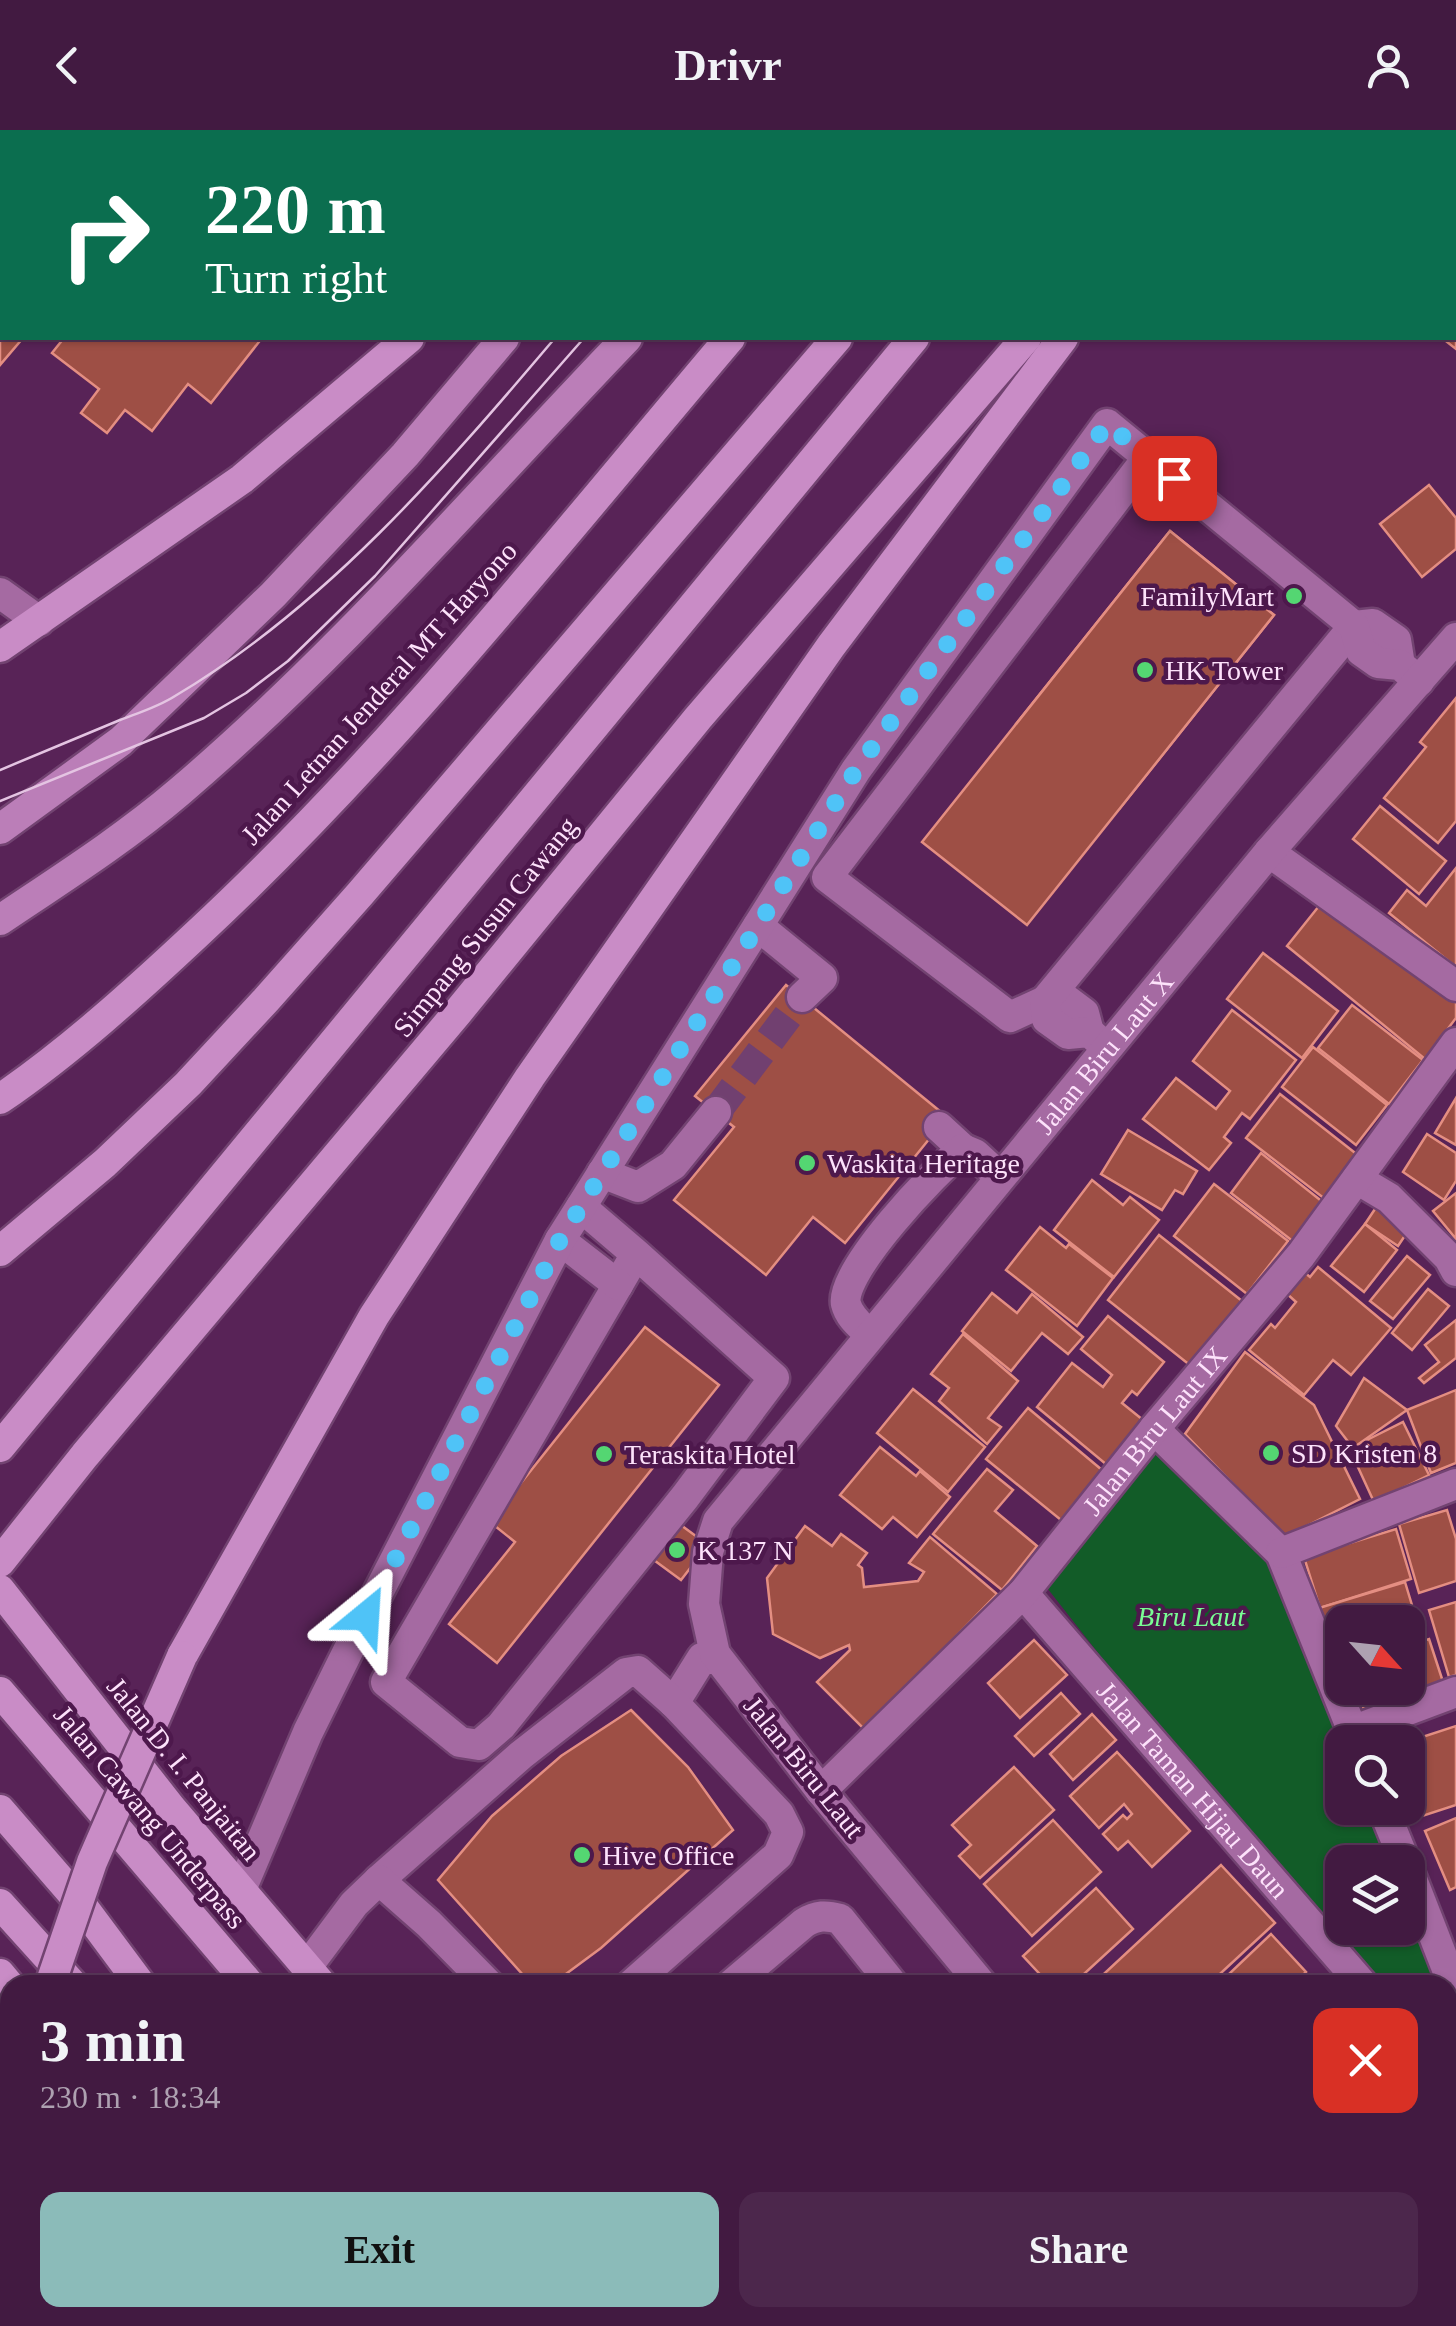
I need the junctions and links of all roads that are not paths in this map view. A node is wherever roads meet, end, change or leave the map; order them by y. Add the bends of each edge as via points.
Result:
1 (407, 340) edge
2 (502, 340) edge
3 (625, 340) edge
4 (710, 340) edge
5 (728, 340) edge
6 (835, 340) edge
7 (912, 340) edge
8 (1024, 340) edge
9 (1061, 340) edge
10 (1148, 456) junction
11 (557, 542) junction
12 (0, 593) edge
13 (39, 621) junction
14 (1354, 626) junction
15 (1456, 638) edge
16 (0, 647) edge
17 (1409, 673) junction
18 (0, 829) edge
19 (1269, 852) junction
20 (0, 920) edge
21 (758, 926) junction
22 (1456, 986) edge
23 (802, 997) tunnel mouth
24 (1045, 1001) junction
25 (1098, 1040) junction
26 (1456, 1043) edge
27 (0, 1099) edge
28 (716, 1112) tunnel mouth
29 (940, 1127) dead end
30 (963, 1149) junction
31 (602, 1172) junction
32 (1000, 1177) junction
33 (1357, 1179) junction
34 (581, 1207) junction
35 (560, 1240) junction
36 (0, 1251) edge
37 (636, 1254) junction
38 (1456, 1271) edge
39 (618, 1286) junction
40 (870, 1335) junction
41 (1154, 1428) junction
42 (0, 1447) edge
43 (1456, 1484) edge
44 (685, 1497) junction
45 (718, 1521) junction
46 (1280, 1552) junction
47 (0, 1562) edge
48 (0, 1590) edge
49 (1023, 1594) junction
50 (713, 1657) junction
51 (0, 1692) edge
52 (1456, 1692) edge
53 (677, 1700) junction
54 (1350, 1725) edge
55 (1382, 1725) edge
56 (821, 1791) junction
57 (0, 1810) edge
58 (378, 1880) junction
59 (240, 1892) junction
60 (1425, 1894) edge
61 (0, 1904) edge
62 (1442, 1918) edge
63 (53, 1975) edge
64 (64, 1975) edge
65 (133, 1975) edge
66 (241, 1975) edge
67 (313, 1975) edge
68 (315, 1975) edge
69 (479, 1975) edge
70 (642, 1975) edge
71 (743, 1975) edge
72 (886, 1975) edge
73 (974, 1975) edge
74 (1353, 1975) edge
75 (1453, 1975) edge

1 - 13 highway via 242,478
2 - 18 main road via 273,595 121,741
3 - 20 main road via 312,671 177,794
4 - 11 street via 603,468
5 - 11 highway, Jalan Letnan Jenderal MT Haryono
6 - 36 highway via 266,1000 105,1163
7 - 42 highway, Simpang Susun Cawang
8 - 47 highway, Simpang Susun Cawang via 698,718
9 - 63 highway, bridge via 821,660 530,1077 374,1316 182,1656 92,1862
10 - 14 street
10 - 21 street via 1107,424 856,770
10 - 24 street via 827,877 1010,1017
11 - 27 highway, Jalan Letnan Jenderal MT Haryono via 365,766 262,874 139,989
12 - 13 street
13 - 16 highway
14 - 17 street via 1361,651
14 - 24 street
15 - 17 street, Jalan Biru Laut X
17 - 19 street, Jalan Biru Laut X
19 - 22 street
19 - 25 street, Jalan Biru Laut X
21 - 23 street via 822,978
21 - 31 street
24 - 25 street via 1047,1019 1068,1034
25 - 32 street, Jalan Biru Laut X
26 - 33 street, Jalan Biru Laut IX
28 - 31 street via 673,1165 638,1187
29 - 30 street
30 - 32 street
30 - 40 street via 882,1234 846,1292 854,1320
31 - 34 street
32 - 40 street, Jalan Biru Laut X
33 - 38 street via 1389,1198
33 - 41 street, Jalan Biru Laut IX
34 - 35 street
34 - 37 street
35 - 39 street
35 - 59 street via 308,1732
37 - 39 street
37 - 44 street via 774,1378
39 - 44 street via 386,1682 460,1742 479,1745
40 - 45 street, Jalan Biru Laut X
41 - 46 street
41 - 49 street, Jalan Biru Laut IX
43 - 46 street
44 - 45 street
45 - 50 street, Jalan Biru Laut via 704,1604
46 - 54 street
48 - 59 highway, Jalan D. I. Panjaitan
49 - 56 street, Jalan Biru Laut IX
49 - 74 street, Jalan Taman Hijau Daun
50 - 53 street via 712,1670 690,1698
50 - 56 street, Jalan Biru Laut
51 - 66 highway, Jalan Cawang Underpass
52 - 55 street
53 - 58 street via 638,1671 626,1673 521,1754
53 - 70 street via 788,1832 778,1855
56 - 73 street, Jalan Biru Laut
57 - 65 highway
58 - 68 street via 354,1904
58 - 69 street
59 - 67 highway, Jalan D. I. Panjaitan
60 - 62 street
61 - 64 highway
62 - 75 street
71 - 72 street via 804,1923 828,1915 847,1926

